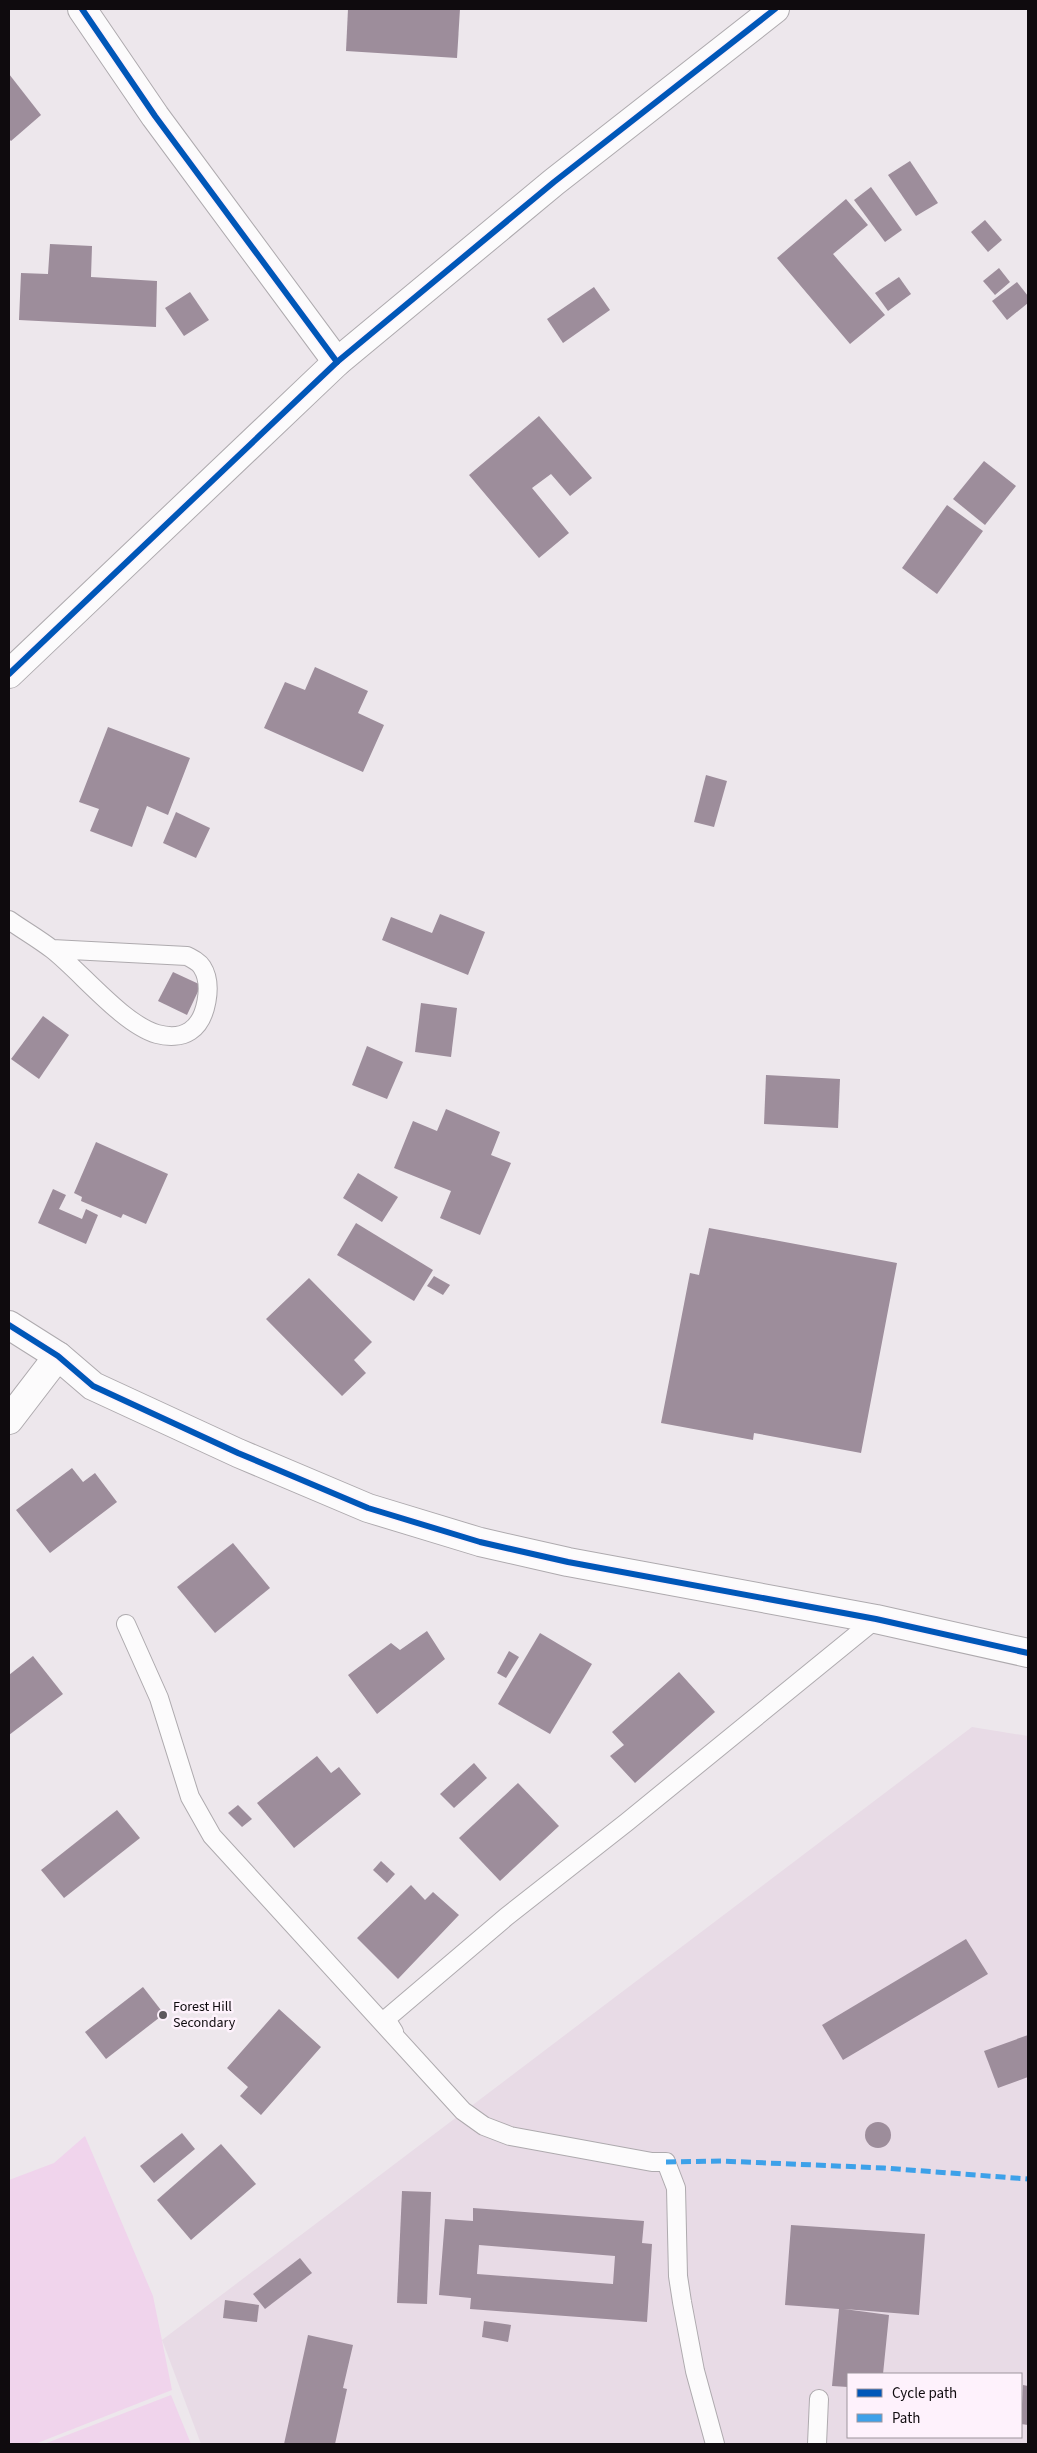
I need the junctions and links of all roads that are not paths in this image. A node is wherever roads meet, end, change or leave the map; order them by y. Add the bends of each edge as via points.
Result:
1 (82, 9) edge
2 (775, 9) edge
3 (337, 362) junction
4 (9, 674) edge
5 (9, 920) edge
6 (52, 949) junction
7 (9, 1325) edge
8 (58, 1356) junction
9 (9, 1420) edge
10 (876, 1619) junction
11 (126, 1624) dead end
12 (1028, 1653) edge
13 (398, 2038) junction
14 (819, 2399) dead end
15 (715, 2444) edge
16 (817, 2444) edge

1 - 3 street via 155,116
2 - 3 street via 554,182
3 - 4 street
5 - 6 lane
6 - 6 lane via 126,1016 144,1028 162,1035 182,1035 192,1030 201,1016 207,996 206,977 203,968 187,956
7 - 8 street
8 - 9 street
8 - 10 street via 93,1386 368,1508 480,1542 568,1562
10 - 12 street
10 - 13 lane via 506,1917 386,2019
11 - 13 lane via 159,1698 190,1796 212,1836
13 - 15 lane via 463,2111 484,2126 510,2136 666,2162 676,2188 678,2276 682,2302
14 - 16 lane

